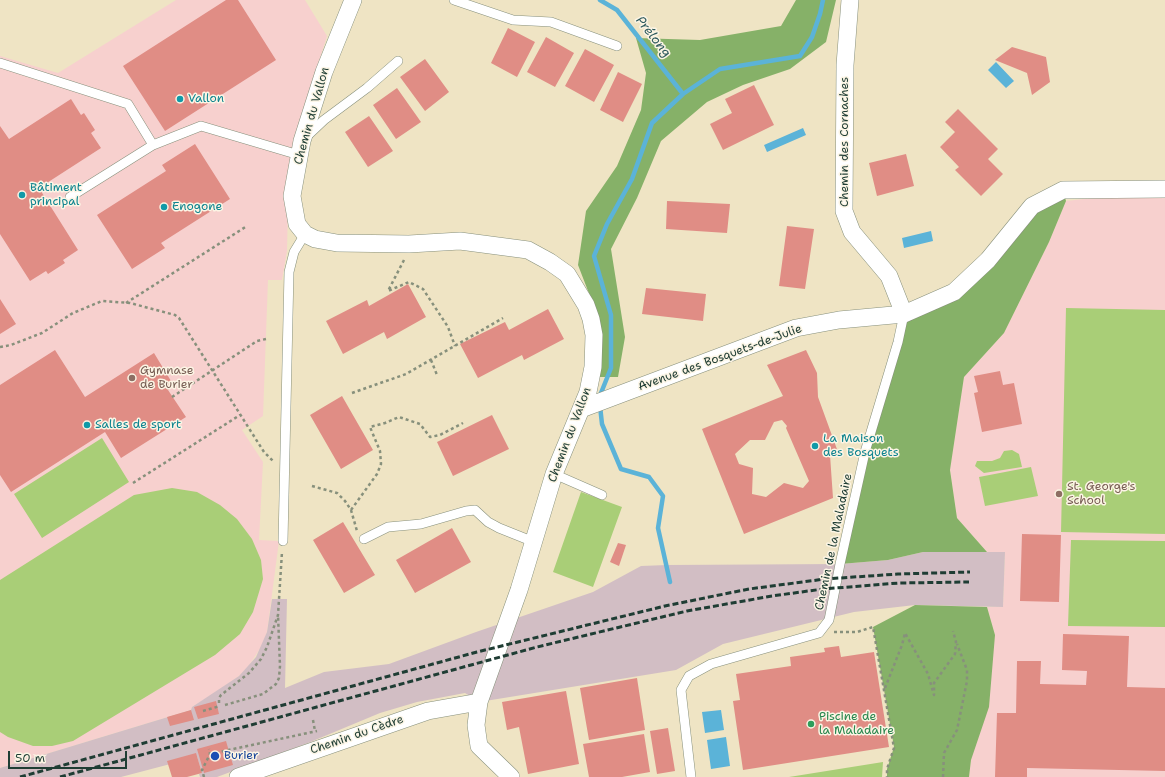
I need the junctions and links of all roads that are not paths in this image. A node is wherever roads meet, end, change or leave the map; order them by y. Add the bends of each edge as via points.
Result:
1 (352, 0) edge
2 (454, 0) edge
3 (850, 0) edge
4 (617, 46) dead end
5 (398, 61) dead end
6 (0, 63) edge
7 (153, 145) junction
8 (300, 148) junction
9 (1165, 189) edge
10 (70, 197) dead end
11 (305, 234) junction
12 (904, 314) junction
13 (587, 407) junction
14 (554, 474) junction
15 (602, 495) dead end
16 (361, 536) road end
17 (283, 541) road end
18 (534, 542) junction
19 (479, 702) junction
20 (238, 777) edge
21 (511, 777) edge
22 (691, 777) edge

1 - 8 street, Chemin du Vallon via 324,72
2 - 4 lane via 513,20 551,22
3 - 12 street, Chemin des Cornaches via 845,65 844,211 852,232 889,276
5 - 8 lane via 368,88 324,120
6 - 7 lane via 128,104
7 - 8 lane via 201,126
7 - 10 lane
8 - 11 street, Chemin du Vallon via 292,196 297,224
9 - 12 street, Avenue des Bosquets-de-Julie via 1063,190 1032,206 988,260 954,292
11 - 13 street, Chemin du Vallon via 315,239 337,243 409,244 460,241 528,250 550,262 567,274 592,318 593,367
11 - 17 lane via 294,252 289,272
12 - 13 street, Avenue des Bosquets-de-Julie via 839,320 796,328
12 - 22 lane, Chemin de la Maladaire via 865,452 829,620 819,632 711,664 689,676 681,690
13 - 14 street, Chemin du Vallon
14 - 15 lane
14 - 18 street, Chemin du Vallon
16 - 18 lane via 388,527 421,524 475,510 494,525
18 - 19 street, Chemin du Vallon via 520,590
19 - 20 street, Chemin du Cèdre via 428,711
19 - 21 street, Chemin du Vallon via 476,725 479,746

